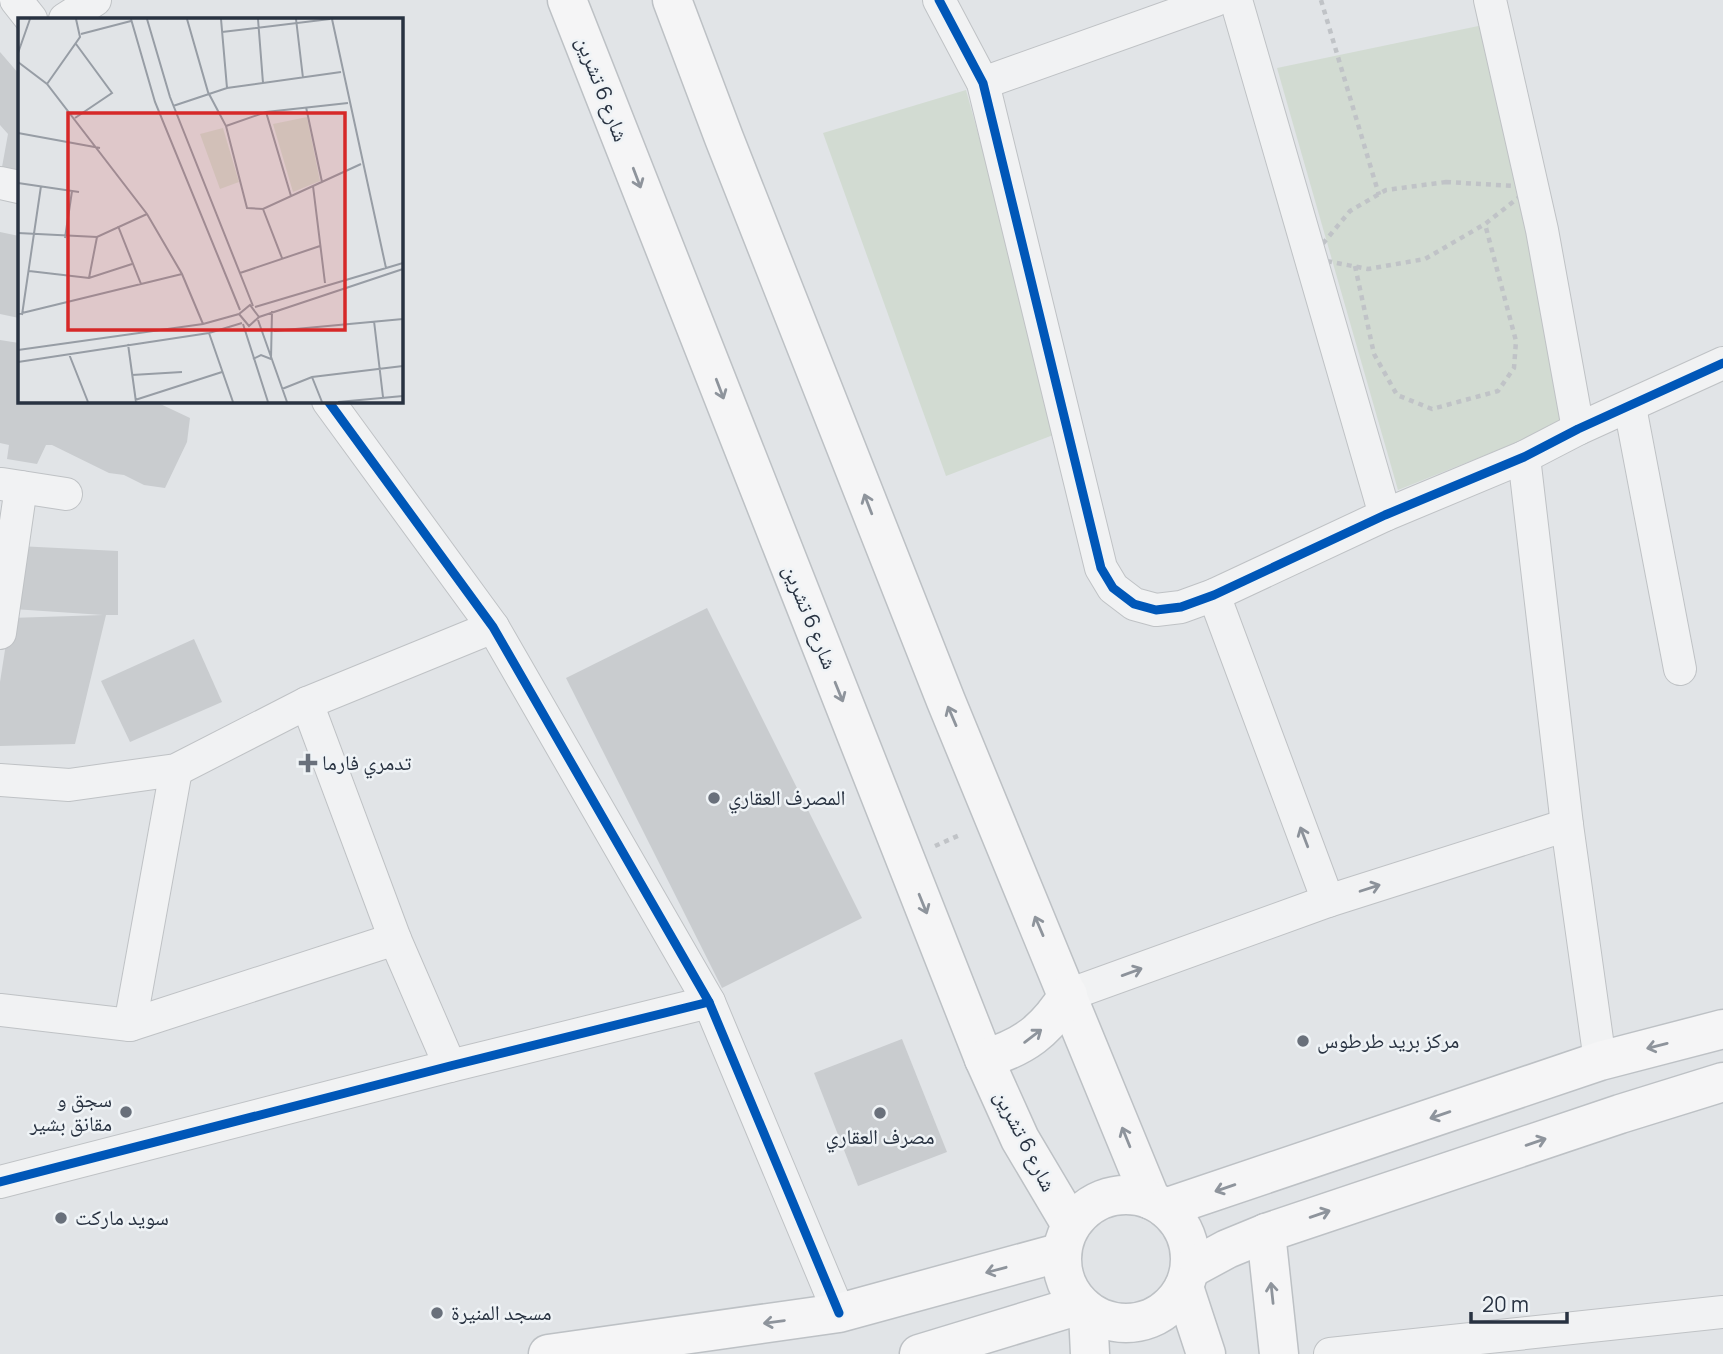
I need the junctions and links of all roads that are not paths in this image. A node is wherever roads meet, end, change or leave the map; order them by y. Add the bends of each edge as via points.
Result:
1 (16, 0) edge
2 (95, 0) edge
3 (567, 0) edge
4 (672, 0) edge
5 (939, 0) edge
6 (1216, 0) edge
7 (1236, 0) edge
8 (1490, 0) edge
9 (31, 18) edge
10 (67, 18) edge
11 (984, 83) junction
12 (0, 183) edge
13 (18, 187) edge
14 (1723, 363) edge
15 (329, 402) edge
16 (1630, 407) junction
17 (1578, 429) junction
18 (1524, 457) junction
19 (11, 485) edge
20 (66, 494) dead end
21 (1385, 515) junction
22 (1214, 595) junction
23 (493, 627) junction
24 (0, 633) edge
25 (1680, 669) dead end
26 (307, 703) junction
27 (176, 770) junction
28 (0, 780) edge
29 (1567, 825) junction
30 (1328, 901) junction
31 (395, 939) junction
32 (1068, 995) junction
33 (709, 1002) junction
34 (0, 1010) edge
35 (130, 1025) junction
36 (1723, 1029) edge
37 (984, 1059) junction
38 (1600, 1061) junction
39 (450, 1066) junction
40 (1723, 1082) edge
41 (0, 1182) edge
42 (1158, 1204) junction
43 (1266, 1233) junction
44 (1066, 1239) junction
45 (1187, 1278) junction
46 (1084, 1309) junction
47 (1723, 1312) edge
48 (839, 1313) junction
49 (548, 1354) edge
50 (919, 1354) edge
51 (1090, 1354) edge
52 (1206, 1354) edge
53 (1279, 1354) edge
54 (1331, 1354) edge

1 - 9 street
2 - 10 street
3 -> 37 main road, شارع 6 تشرين
32 -> 4 main road via 946,701
5 - 11 street
6 - 11 street
7 - 21 street
8 - 17 street via 1542,230
11 - 22 street via 1101,568 1113,589 1134,604 1156,610
12 - 13 street
14 - 16 street
15 - 23 street
16 - 17 street
16 - 25 street
17 - 18 street
18 - 21 street
18 - 29 street
19 - 20 street
19 - 24 street
21 - 22 street
30 -> 22 street
23 - 26 street
23 - 33 street
26 - 27 street
26 - 31 street
27 - 28 street via 69,785
27 - 35 street
30 -> 29 street
29 - 38 street
32 -> 30 street
31 - 35 street
31 - 39 street
37 -> 32 main road via 1025,1043 1057,1014
42 -> 32 main road
33 - 39 street
33 - 48 street
34 - 35 street
36 -> 38 main road
37 - 44 main road, شارع 6 تشرين
38 -> 42 main road
39 - 41 street
43 -> 40 main road
42 - 44 main road via 1129,1195 1106,1198 1086,1208
42 - 45 main road via 1181,1225 1189,1246
43 - 45 main road via 1227,1249
53 -> 43 main road
44 - 46 main road via 1062,1272
44 -> 48 main road
45 - 46 main road via 1174,1303 1142,1322 1105,1321
45 - 52 main road
46 - 50 main road
46 - 51 main road
47 - 54 street
48 -> 49 main road

